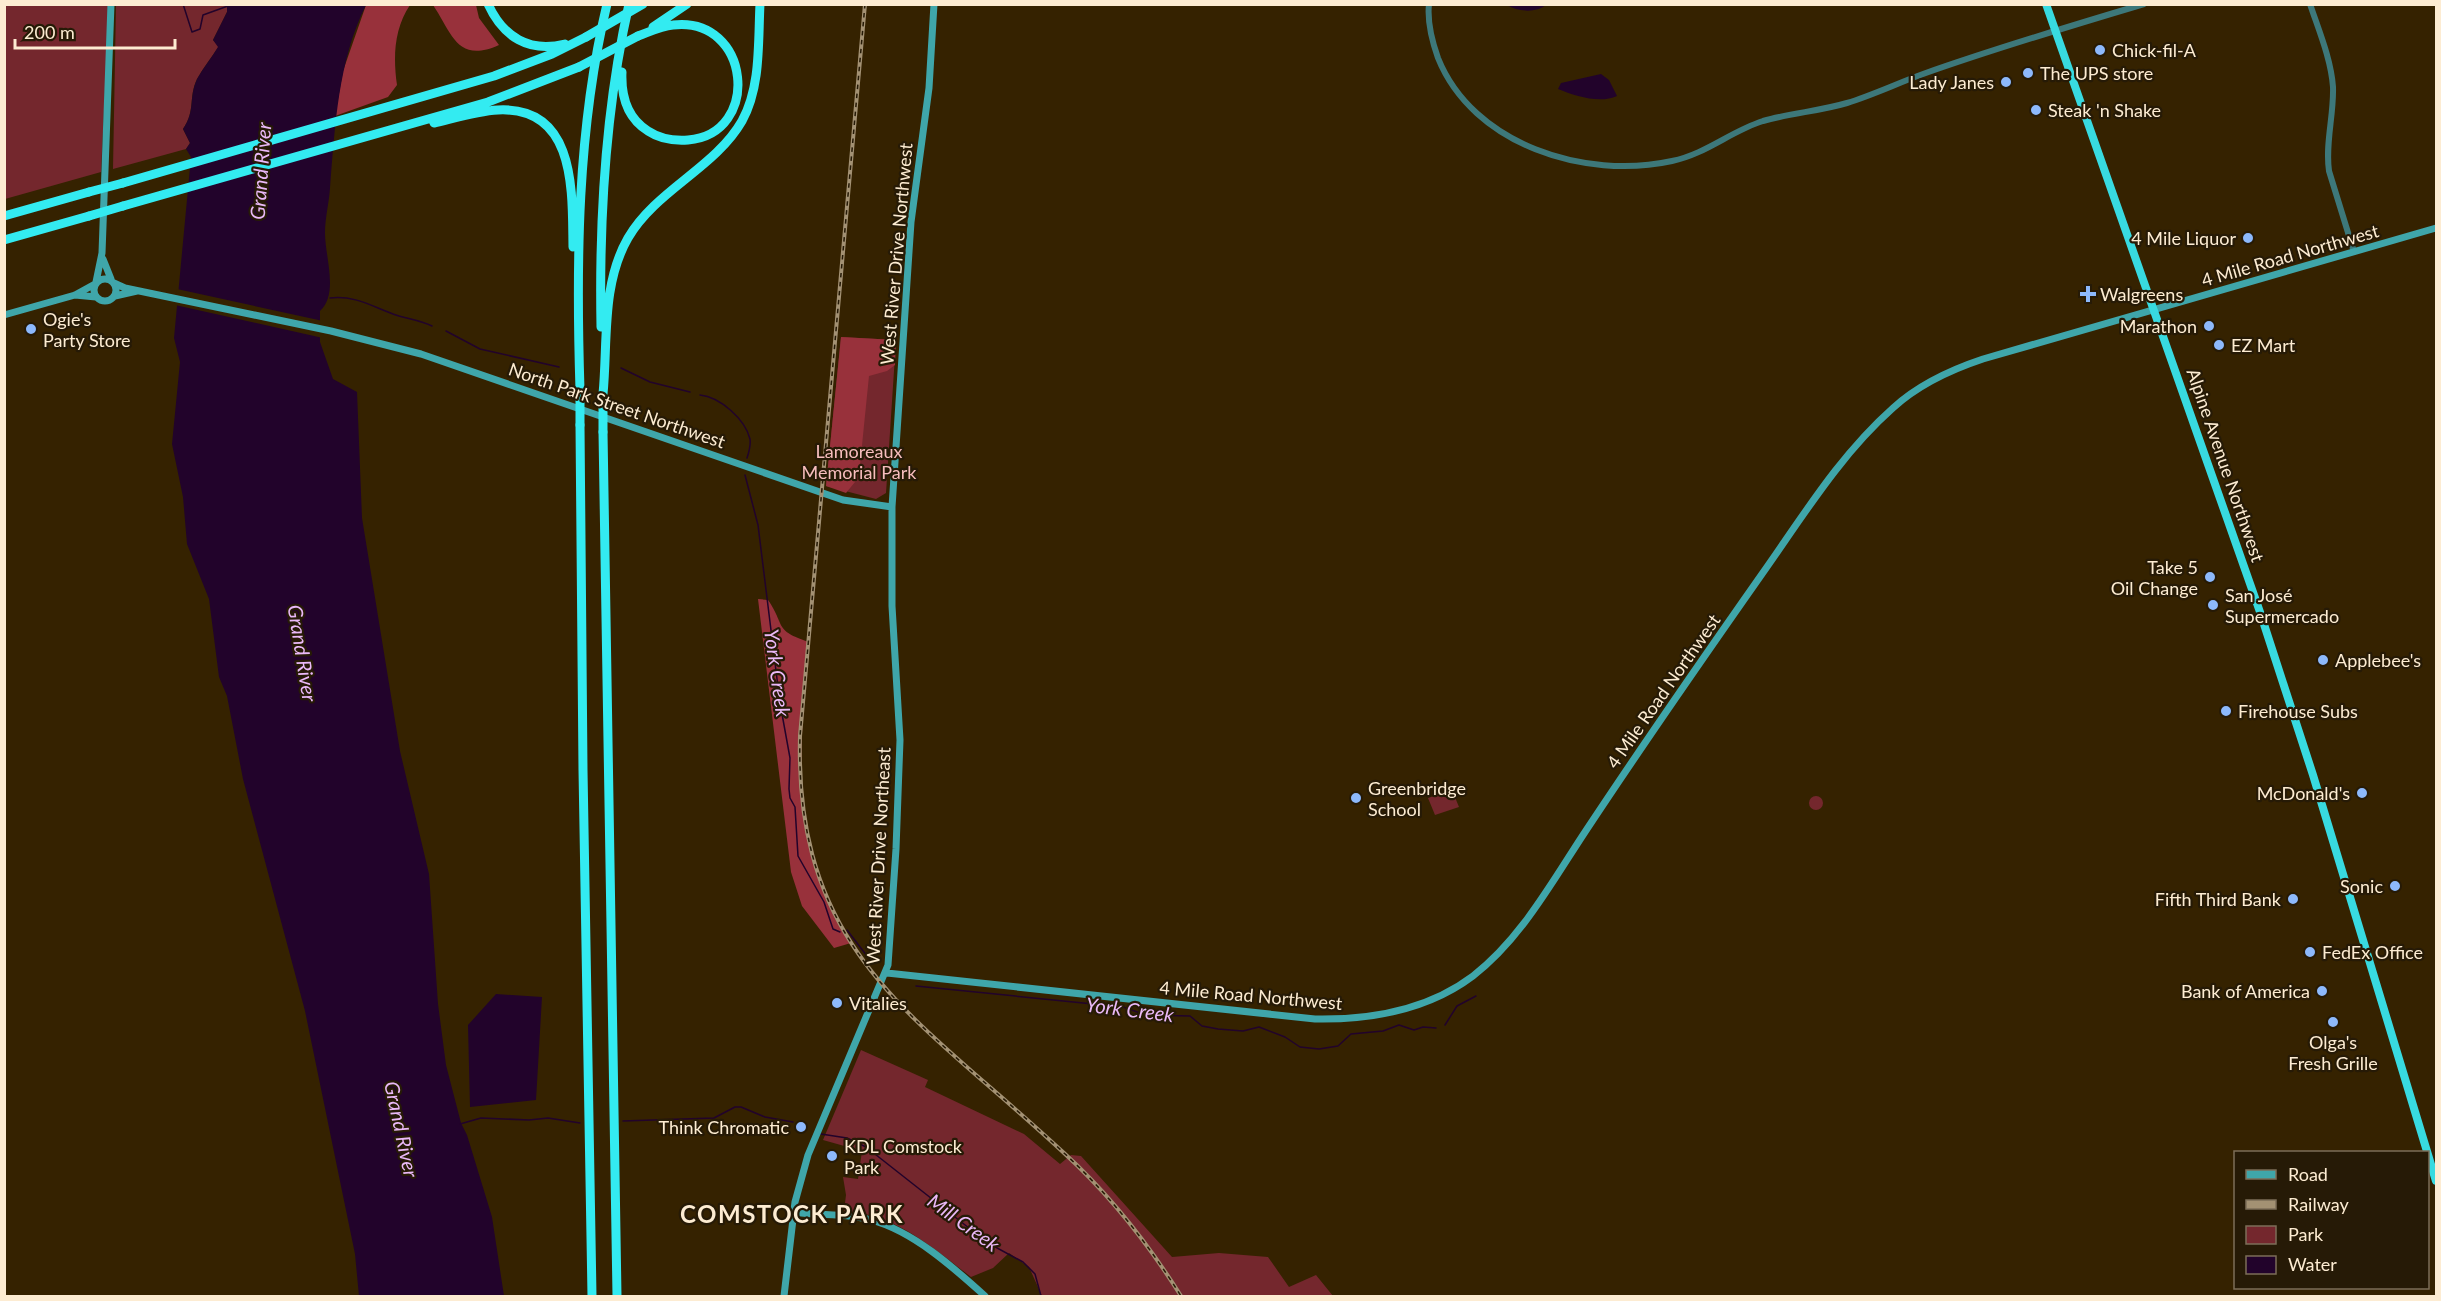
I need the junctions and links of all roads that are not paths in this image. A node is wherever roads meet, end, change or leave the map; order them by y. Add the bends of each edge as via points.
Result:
1 (111, 4) edge
2 (488, 4) edge
3 (605, 4) edge
4 (629, 4) edge
5 (643, 4) edge
6 (687, 4) edge
7 (760, 4) edge
8 (934, 4) edge
9 (1429, 4) edge
10 (2046, 4) edge
11 (2144, 4) edge
12 (2310, 4) edge
13 (624, 25) junction
14 (2055, 30) junction
15 (638, 36) junction
16 (583, 38) junction
17 (388, 130) junction
18 (4, 216) edge
19 (2436, 228) edge
20 (4, 240) edge
21 (2354, 252) junction
22 (102, 253) junction
23 (113, 281) junction
24 (96, 283) junction
25 (139, 290) junction
26 (75, 295) junction
27 (96, 297) junction
28 (115, 297) junction
29 (578, 298) junction
30 (2153, 309) junction
31 (4, 315) edge
32 (603, 397) junction
33 (892, 507) junction
34 (887, 973) junction
35 (2427, 1151) edge
36 (2429, 1158) edge
37 (2436, 1181) edge
38 (793, 1212) junction
39 (592, 1296) edge
40 (617, 1296) edge
41 (784, 1296) edge
42 (986, 1296) edge

1 - 22 main road
2 - 16 highway via 502,28 520,41 543,46
3 - 29 highway via 585,147
4 - 13 highway
5 - 16 highway, bridge
6 - 15 highway
7 - 32 highway via 753,88 742,120 719,148 654,205 628,238 619,259 609,294
8 - 33 main road, West River Drive Northwest via 929,88 911,222
9 - 14 street via 1430,28 1443,68 1452,86 1478,115 1496,129 1538,150 1599,165 1672,161 1703,152 1759,122 1845,104
10 - 14 highway, Alpine Avenue Northwest
11 - 14 street
12 - 21 street via 2332,75 2329,171
13 - 15 highway via 622,91 636,122 654,135 676,141 702,137 720,125 733,108 739,85 736,66 724,44 709,32 685,25
13 - 32 highway via 602,201
14 - 30 highway, Alpine Avenue Northwest
15 - 17 highway, bridge via 579,67 504,97
16 - 18 highway, bridge via 494,76
17 - 20 highway, bridge
17 - 29 highway via 504,110 533,118 549,130 559,142 569,167
19 - 21 main road, 4 Mile Road Northwest
21 - 30 main road, 4 Mile Road Northwest
22 - 23 main road
22 - 24 main road
23 - 24 main road via 102,279
23 - 25 main road, North Park Street Northwest
23 - 28 main road
24 - 26 main road
24 - 27 main road
25 - 28 main road
25 - 33 main road, North Park Street Northwest via 429,356 843,500
26 - 27 main road
26 - 31 main road
27 - 28 main road via 104,301
29 - 39 highway, bridge
30 - 34 main road, 4 Mile Road Northwest via 1965,365 1931,381 1894,407 1832,474 1515,936 1472,977 1429,1000 1366,1018 1315,1019
30 - 35 highway, Alpine Avenue Northwest via 2301,738
32 - 40 highway, bridge
33 - 34 main road, West River Drive Northeast via 892,606 900,740
34 - 38 main road, West River Drive Northeast via 852,1047 803,1171
36 - 37 highway, Alpine Avenue Northwest
38 - 41 main road, West River Drive Northeast
38 - 42 main road via 865,1219 893,1229

